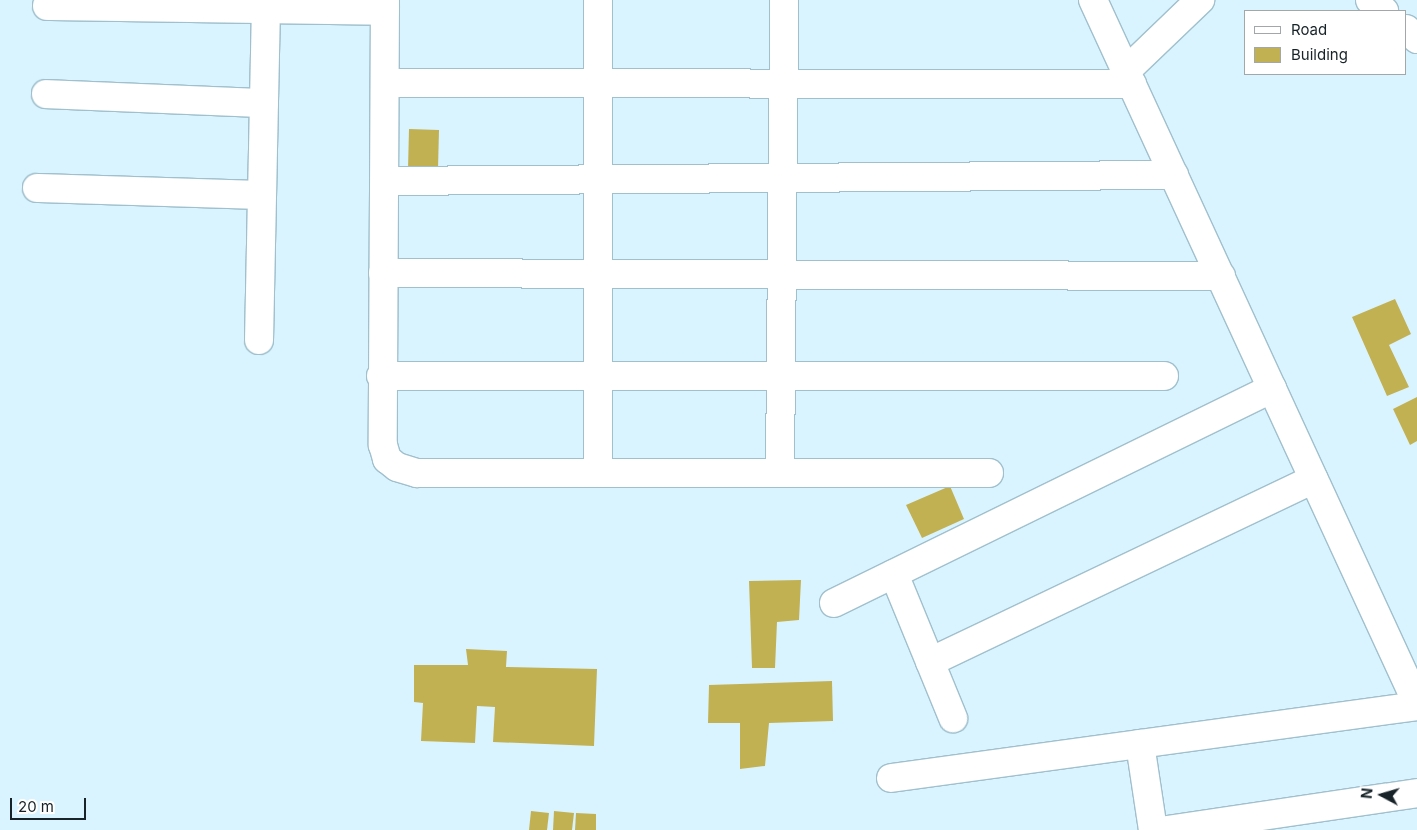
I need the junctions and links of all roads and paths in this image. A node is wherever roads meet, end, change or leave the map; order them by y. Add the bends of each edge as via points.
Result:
1 (598, 0) edge
2 (784, 0) edge
3 (1093, 0) edge
4 (1200, 0) edge
5 (1370, 0) edge
6 (266, 5) edge
7 (385, 5) edge
8 (47, 6) dead end
9 (1383, 10) edge
10 (1407, 31) edge
11 (1417, 39) edge
12 (1129, 78) junction
13 (386, 83) junction
14 (598, 83) junction
15 (784, 83) junction
16 (46, 94) dead end
17 (264, 103) junction
18 (1174, 175) junction
19 (783, 177) junction
20 (598, 179) junction
21 (385, 181) junction
22 (37, 188) dead end
23 (262, 195) junction
24 (383, 273) junction
25 (598, 274) junction
26 (782, 275) junction
27 (1221, 276) junction
28 (259, 340) dead end
29 (382, 376) junction
30 (598, 376) junction
31 (781, 376) junction
32 (1164, 376) dead end
33 (1272, 388) junction
34 (989, 472) dead end
35 (598, 473) junction
36 (780, 473) junction
37 (1314, 479) junction
38 (894, 574) junction
39 (834, 603) dead end
40 (930, 662) junction
41 (1417, 705) edge
42 (953, 718) dead end
43 (1140, 744) junction
44 (891, 778) dead end
45 (1417, 793) edge
46 (1153, 830) edge
47 (1167, 830) edge

1 - 14 street
2 - 15 street
3 - 12 street
4 - 12 street
5 - 9 street
6 - 7 street
6 - 8 street
6 - 17 street
7 - 13 street
10 - 11 street
12 - 15 street
12 - 18 street
13 - 14 street
13 - 21 street
14 - 15 street
14 - 20 street
15 - 19 street
16 - 17 street
17 - 23 street
18 - 19 street
18 - 27 street
19 - 20 street
19 - 26 street
20 - 21 street
20 - 25 street
21 - 24 street
22 - 23 street
23 - 28 street
24 - 25 street
24 - 29 street
25 - 26 street
25 - 30 street
26 - 27 street
26 - 31 street
27 - 33 street
29 - 30 street
29 - 35 street via 383,445 387,459 396,467 417,473
30 - 31 street
30 - 35 street
31 - 32 street
31 - 36 street
33 - 37 street
33 - 38 street
34 - 36 street
35 - 36 street
37 - 40 street
37 - 41 street
38 - 39 street
38 - 40 street
40 - 42 street
41 - 43 street
43 - 44 street
43 - 46 street
45 - 47 street

